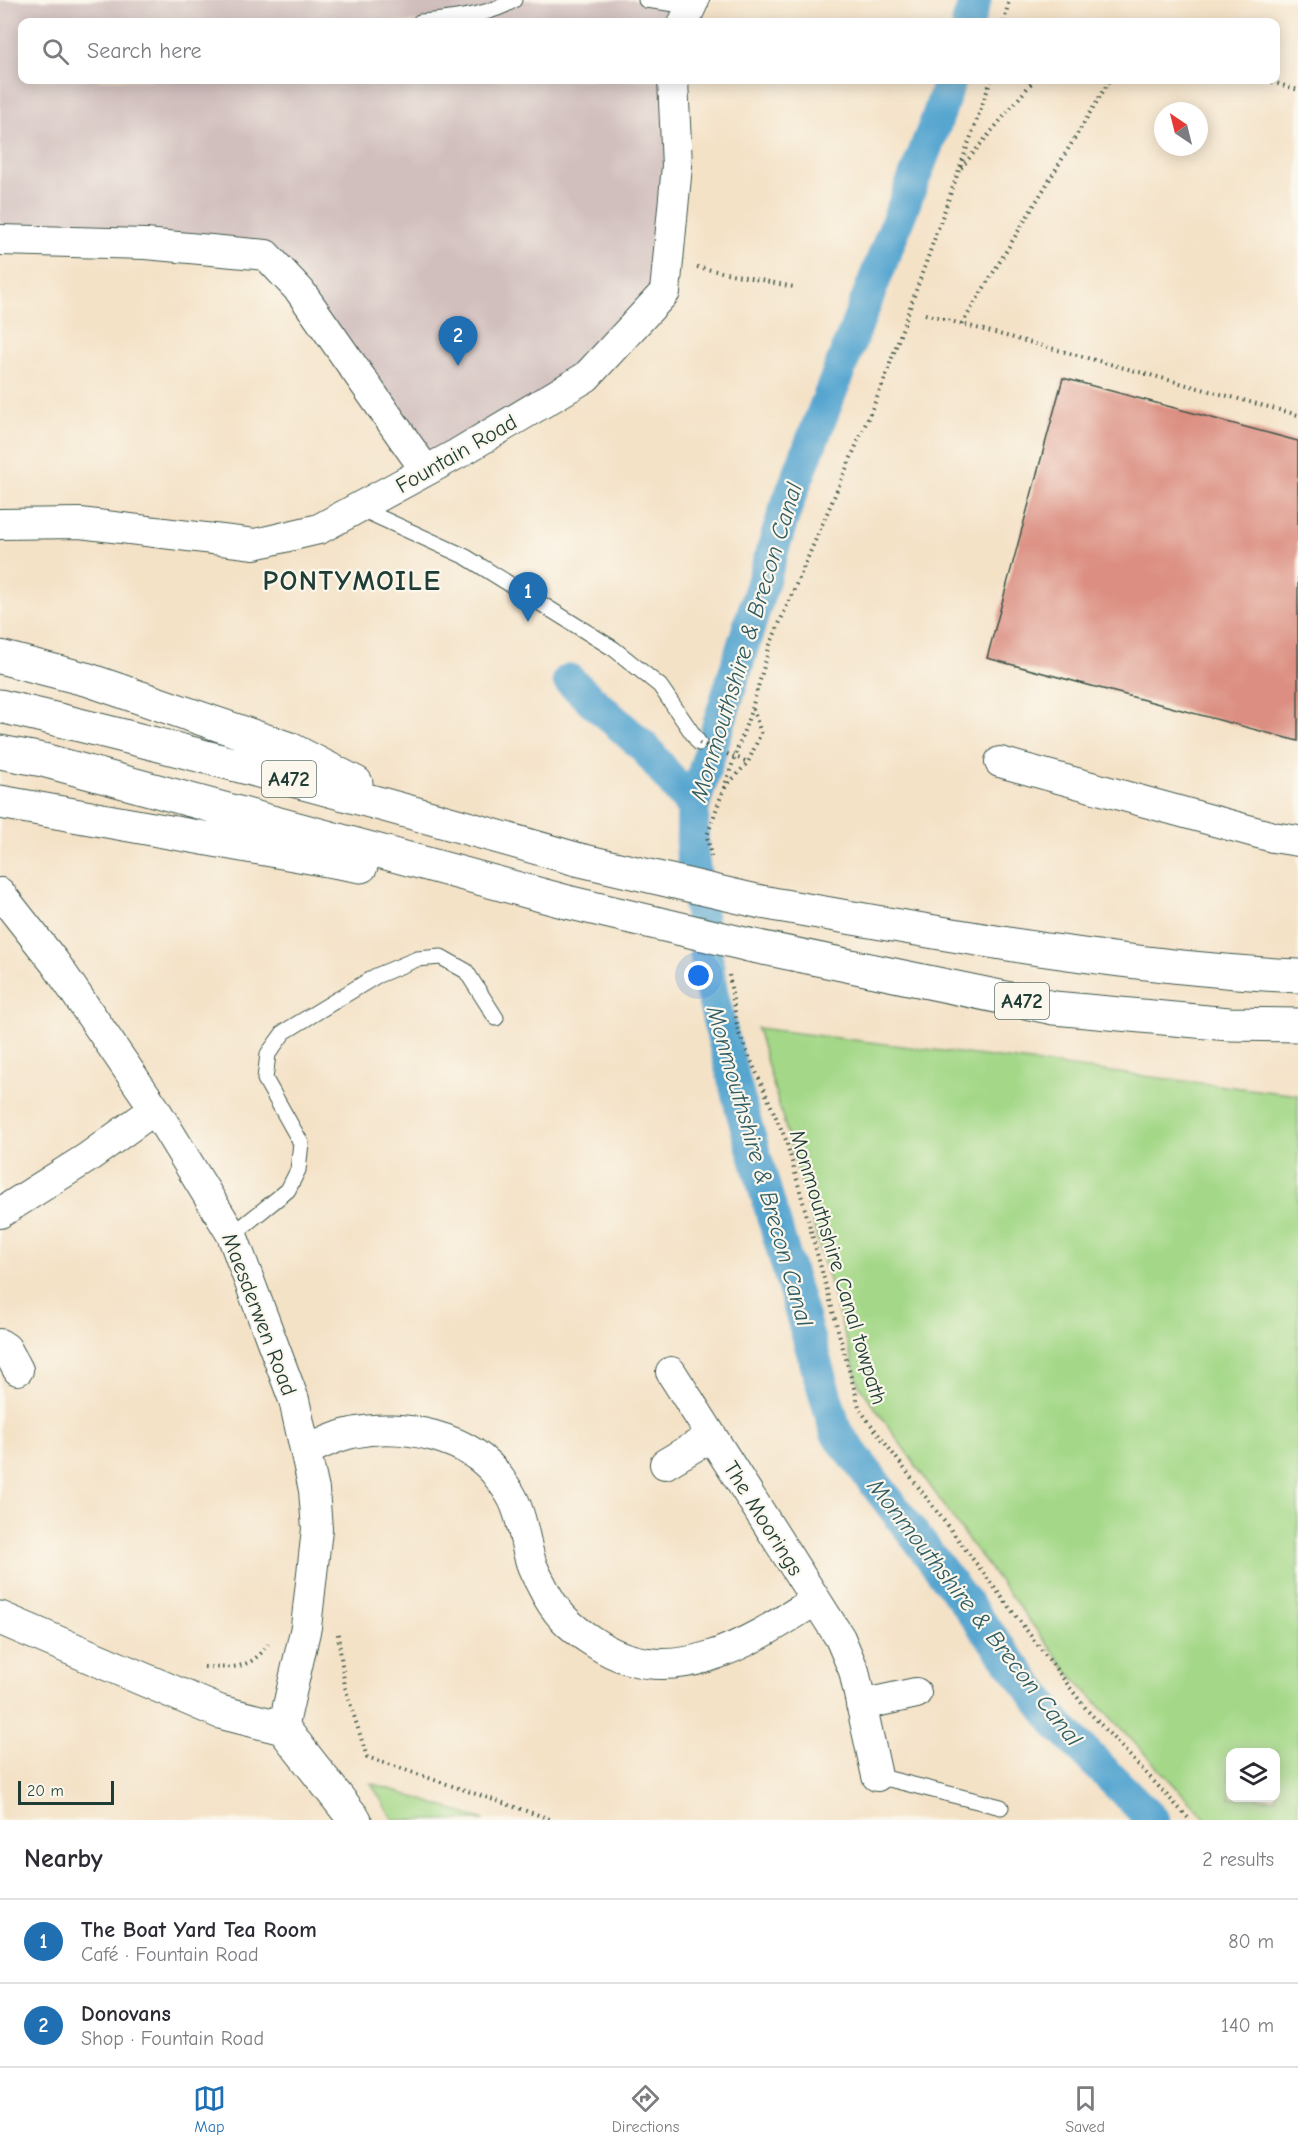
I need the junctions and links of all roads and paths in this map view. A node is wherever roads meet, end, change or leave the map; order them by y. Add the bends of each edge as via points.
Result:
1 (514, 0) edge
2 (646, 0) edge
3 (1009, 0) edge
4 (690, 10) edge
5 (453, 18) edge
6 (1005, 18) edge
7 (673, 84) edge
8 (990, 84) edge
9 (1031, 84) edge
10 (1108, 84) edge
11 (1279, 84) edge
12 (1298, 90) edge
13 (959, 171) junction
14 (0, 240) edge
15 (667, 260) junction
16 (794, 287) dead end
17 (925, 314) dead end
18 (962, 324) junction
19 (1298, 415) edge
20 (426, 471) junction
21 (359, 508) junction
22 (0, 525) edge
23 (0, 657) edge
24 (0, 706) edge
25 (752, 708) junction
26 (699, 743) joint
27 (0, 753) edge
28 (748, 762) junction
29 (1000, 762) dead end
30 (722, 791) junction
31 (0, 802) edge
32 (412, 812) junction
33 (1298, 841) edge
34 (711, 858) dead end
35 (0, 892) edge
36 (567, 902) junction
37 (739, 957) junction
38 (1298, 976) edge
39 (496, 1018) dead end
40 (1298, 1025) edge
41 (155, 1109) junction
42 (0, 1213) edge
43 (232, 1235) junction
44 (0, 1344) edge
45 (18, 1370) dead end
46 (671, 1372) dead end
47 (712, 1436) junction
48 (306, 1451) junction
49 (665, 1464) dead end
50 (816, 1600) junction
51 (0, 1618) edge
52 (306, 1627) junction
53 (271, 1637) dead end
54 (199, 1667) dead end
55 (916, 1693) dead end
56 (861, 1705) junction
57 (283, 1728) junction
58 (877, 1776) joint
59 (1001, 1807) dead end
60 (355, 1820) edge
61 (553, 1820) edge
62 (1190, 1820) edge

1 - 5 lane
2 - 4 lane
3 - 6 path
7 - 15 street, Fountain Road via 677,166
8 - 13 path
9 - 13 path
10 - 18 path
11 - 12 path
13 - 25 path via 882,386 770,645
14 - 20 street via 145,244 266,255 300,291
15 - 16 path
15 - 20 street, Fountain Road via 665,292 586,377
17 - 18 path
18 - 19 path
20 - 21 street, Fountain Road
21 - 22 street, Fountain Road via 319,529 255,544 80,523
21 - 26 lane via 466,557 614,649 660,686
23 - 32 main road via 89,680 290,749
24 - 32 main road, A472
25 - 28 path via 761,733
25 - 30 path
26 - 28 path, bridge
27 - 36 main road, A472 via 54,763
28 - 30 path
29 - 33 street
30 - 34 path via 707,836
31 - 36 main road
32 - 38 main road, A472, bridge via 576,859 761,902 1053,951
35 - 41 street, Maesderwen Road via 55,963
36 - 37 main road, A472, bridge
37 - 40 main road, A472 via 1054,1008 1229,1024
37 - 62 path, Monmouthshire Canal towpath via 738,1031 786,1140 860,1410 1087,1710
39 - 43 lane via 466,971 441,957 417,958 376,976 284,1032 268,1054 265,1079 301,1143 298,1170 288,1190
41 - 42 street
41 - 43 street, Maesderwen Road
43 - 48 street, Maesderwen Road via 294,1400
44 - 45 street
46 - 47 street, The Moorings
47 - 49 street, The Moorings
47 - 50 street, The Moorings
48 - 50 street, The Moorings via 353,1432 394,1429 447,1440 478,1456 499,1477 516,1506 530,1561 555,1608 573,1629 630,1660 692,1662 724,1652 760,1636
48 - 52 street, Maesderwen Road via 317,1529
50 - 56 street, The Moorings via 840,1638 854,1671
51 - 57 main road via 220,1712
52 - 57 street, Maesderwen Road
52 - 61 path via 338,1634 345,1687 367,1757
53 - 54 path via 268,1647 251,1663 233,1668
55 - 56 street
56 - 58 street, The Moorings
57 - 60 main road
58 - 59 lane

